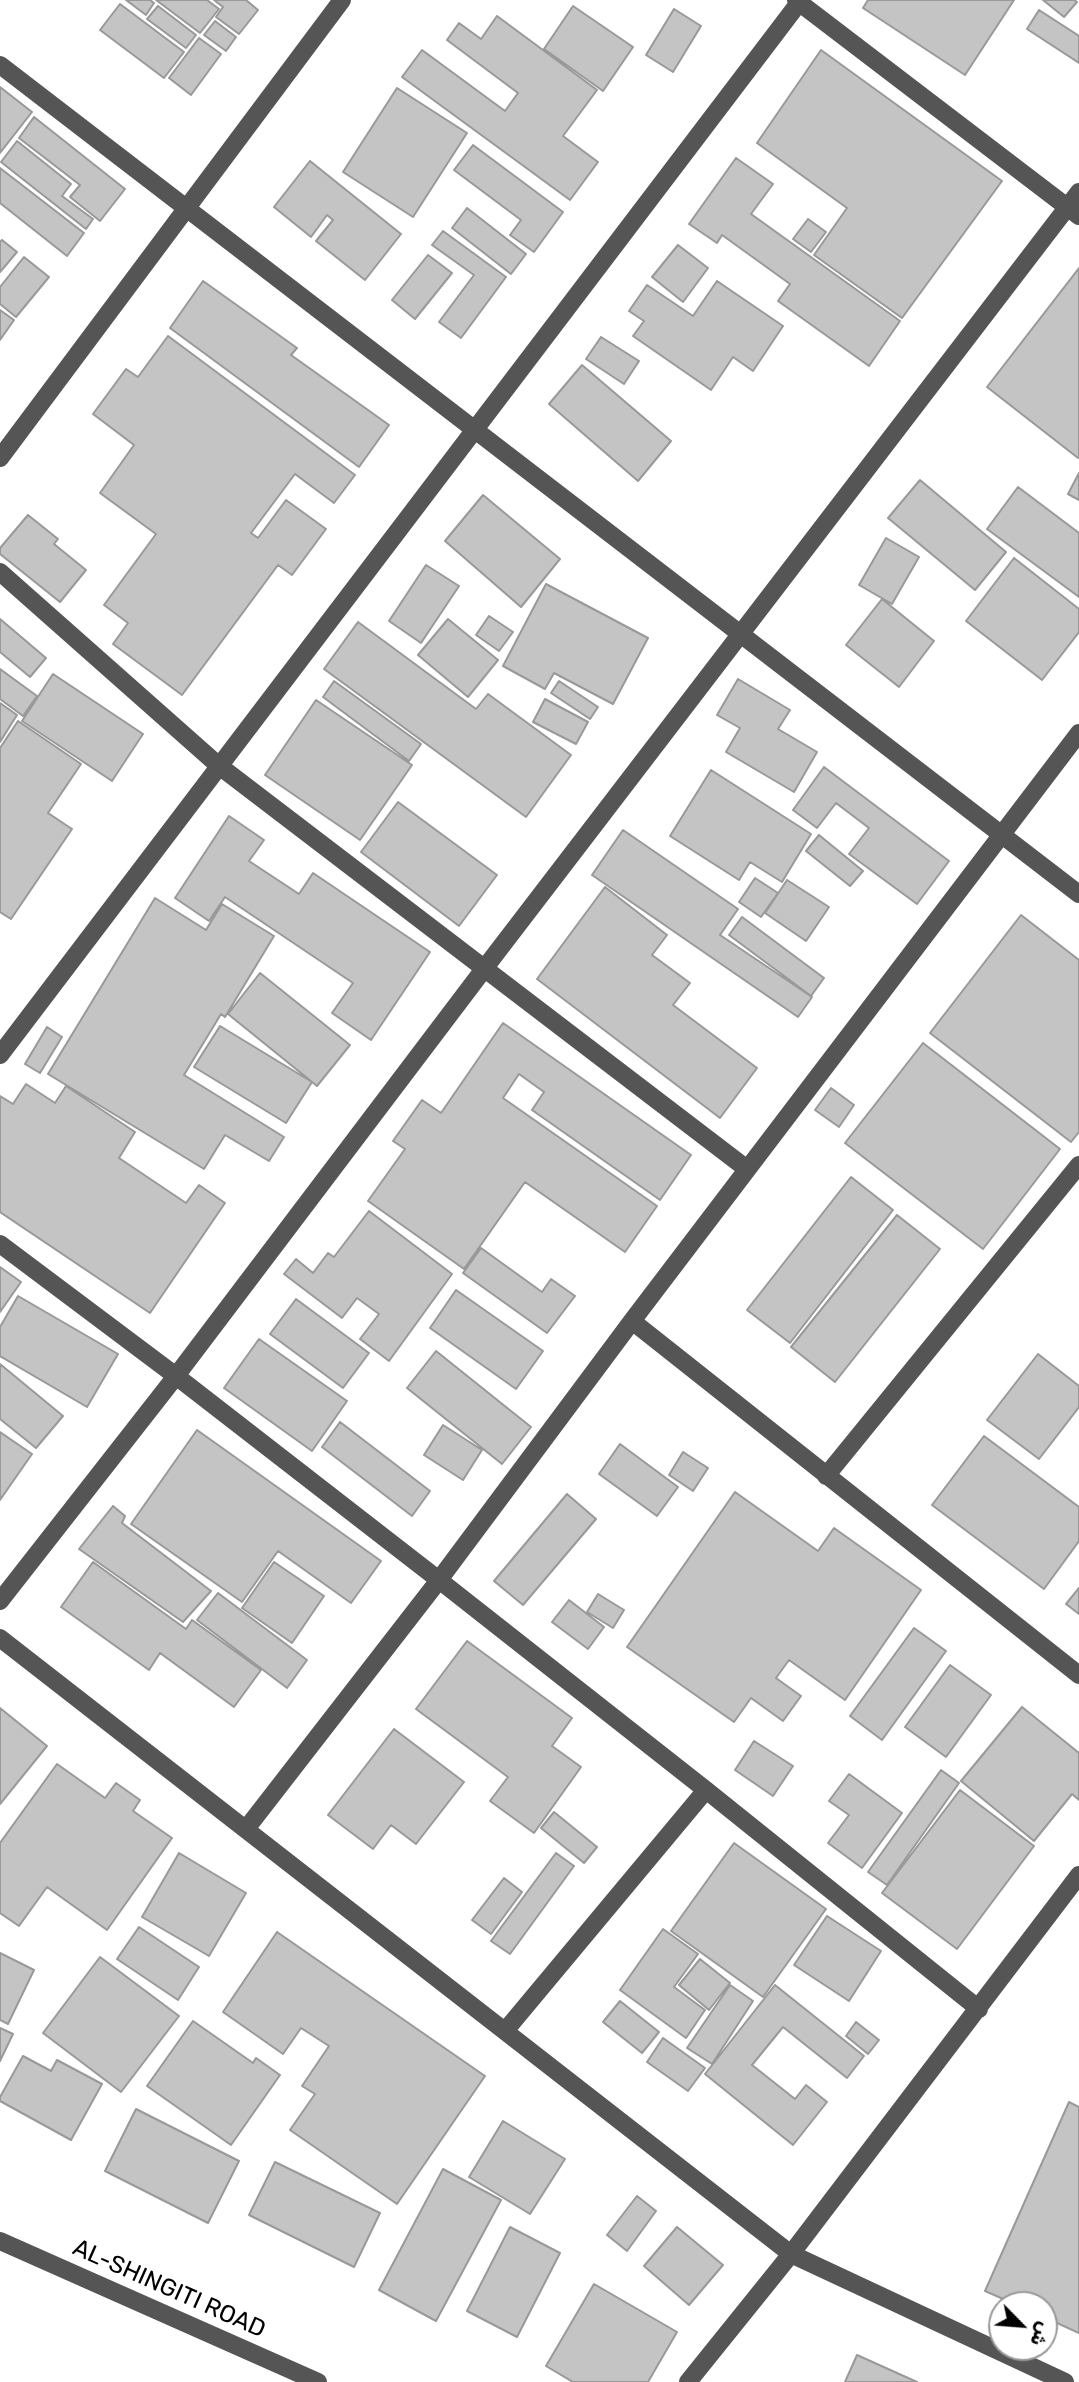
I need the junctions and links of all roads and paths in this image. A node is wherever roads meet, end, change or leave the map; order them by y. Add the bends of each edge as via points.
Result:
1 (342, 0) edge
2 (799, 1) edge
3 (0, 65) edge
4 (1079, 192) edge
5 (186, 207) junction
6 (1073, 211) edge
7 (474, 429) junction
8 (0, 458) edge
9 (0, 572) edge
10 (741, 634) junction
11 (1079, 733) edge
12 (218, 765) junction
13 (1002, 835) junction
14 (1079, 894) edge
15 (484, 969) junction
16 (0, 1055) edge
17 (1079, 1165) edge
18 (747, 1169) junction
19 (0, 1244) edge
20 (632, 1321) junction
21 (176, 1376) junction
22 (826, 1476) junction
23 (439, 1580) junction
24 (0, 1601) edge
25 (0, 1638) edge
26 (1079, 1675) edge
27 (706, 1790) junction
28 (246, 1829) junction
29 (1079, 1875) edge
30 (979, 2009) junction
31 (505, 2031) junction
32 (0, 2241) edge
33 (791, 2254) junction
34 (318, 2382) edge
35 (688, 2382) edge
36 (1065, 2382) edge

1 - 5 street
2 - 6 street
2 - 7 street
3 - 5 street
4 - 6 street
5 - 7 street
5 - 8 street
6 - 10 street
7 - 10 street
7 - 12 street
9 - 12 street
10 - 13 street
10 - 15 street
11 - 13 street
12 - 15 street
12 - 16 street
13 - 14 street
13 - 18 street
15 - 18 street
15 - 21 street
17 - 22 street
18 - 20 street
19 - 21 street
20 - 22 street
20 - 23 street
21 - 23 street
21 - 24 street
22 - 26 street
23 - 27 street
23 - 28 street
25 - 28 street
27 - 30 street
27 - 31 street
28 - 31 street
29 - 30 street
30 - 33 street
31 - 33 street
32 - 34 street, AL-SHINGITI ROAD
33 - 35 street
33 - 36 street

